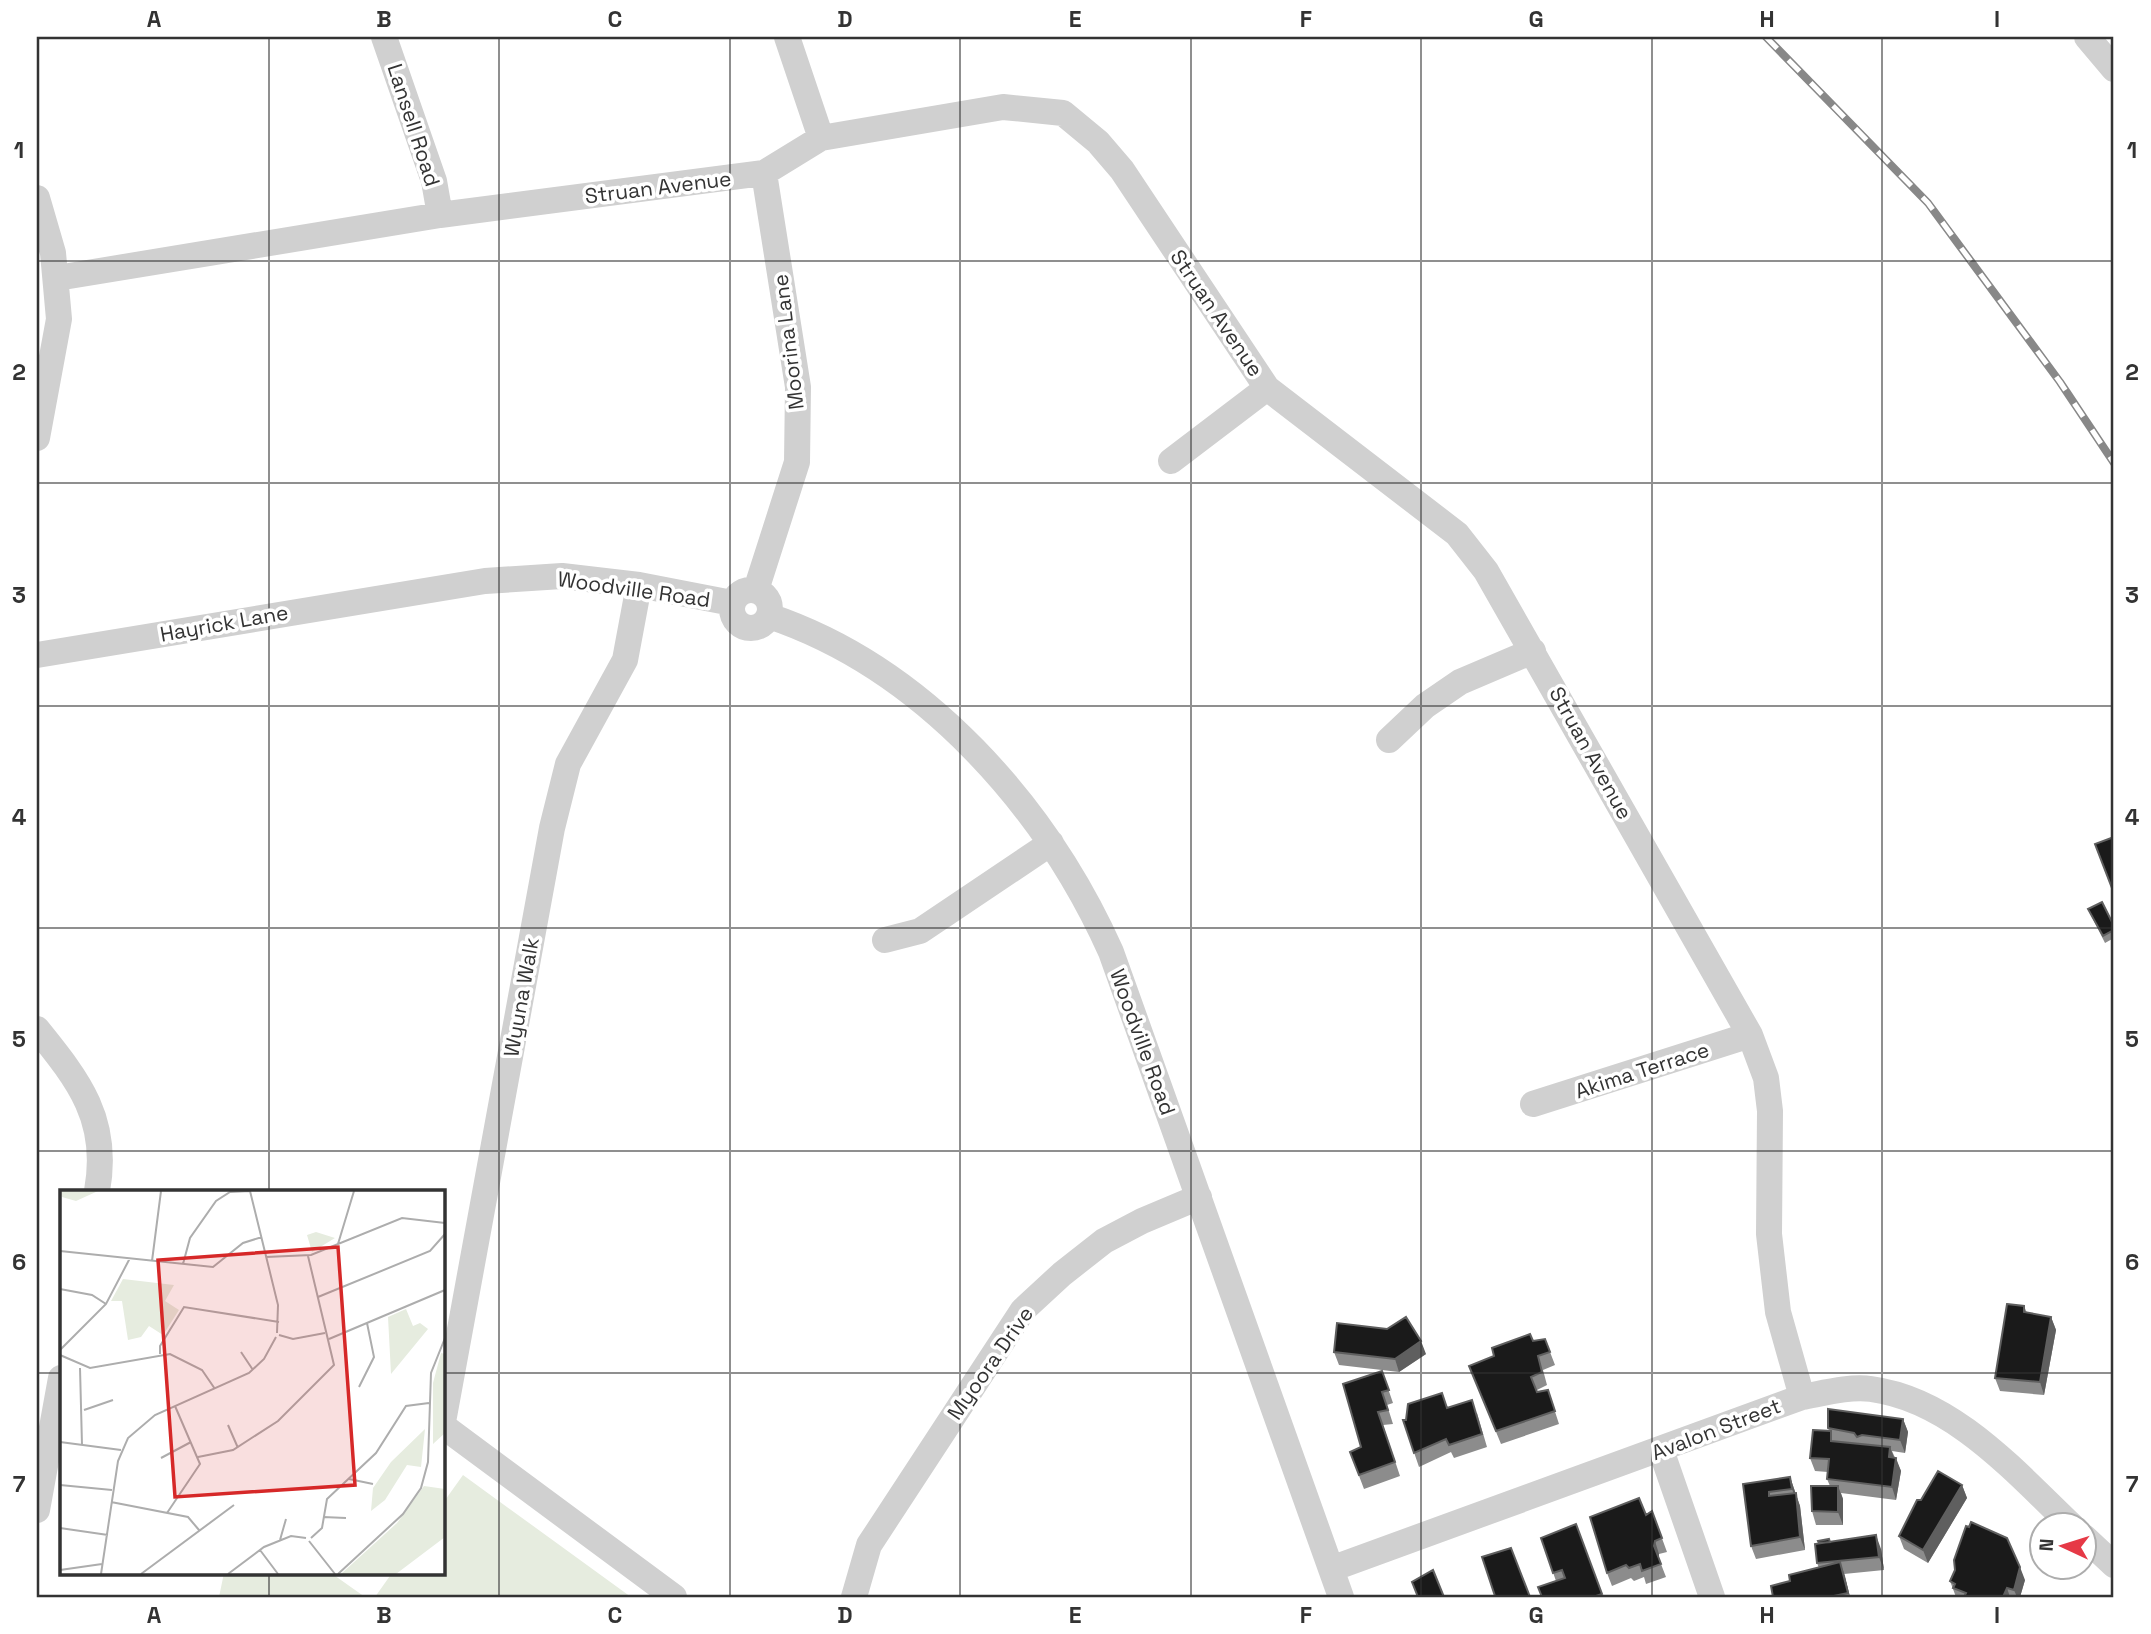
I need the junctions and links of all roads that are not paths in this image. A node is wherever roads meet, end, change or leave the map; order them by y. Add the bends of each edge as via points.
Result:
1 (384, 37) edge
2 (787, 37) edge
3 (2094, 41) edge
4 (2114, 69) edge
5 (821, 138) junction
6 (764, 173) junction
7 (37, 198) edge
8 (440, 215) junction
9 (57, 278) junction
10 (1267, 388) junction
11 (37, 438) edge
12 (1171, 461) dead end
13 (639, 585) junction
14 (757, 590) junction
15 (412, 592) joint
16 (732, 603) junction
17 (769, 616) junction
18 (38, 649) edge
19 (1533, 651) junction
20 (1389, 740) dead end
21 (1051, 843) junction
22 (885, 940) dead end
23 (37, 1029) edge
24 (1750, 1035) junction
25 (1533, 1104) dead end
26 (97, 1190) edge
27 (1199, 1197) junction
28 (60, 1380) edge
29 (1802, 1397) junction
30 (46, 1413) edge
31 (444, 1419) edge
32 (444, 1425) edge
33 (1661, 1450) junction
34 (37, 1510) edge
35 (2058, 1512) edge
36 (2098, 1550) edge
37 (2114, 1564) edge
38 (1331, 1569) junction
39 (674, 1597) edge
40 (854, 1597) edge
41 (1341, 1597) edge
42 (1712, 1597) edge

1 - 8 street, Lansell Road via 434,181
2 - 5 street
3 - 4 street
5 - 6 street, Struan Avenue
5 - 10 street, Struan Avenue via 1003,107 1063,113 1122,170
6 - 8 street, Struan Avenue
6 - 14 street, Moorina Lane via 798,387 797,462
7 - 9 street
8 - 9 street, Struan Avenue
9 - 11 street via 59,319
10 - 12 street
10 - 19 street, Struan Avenue via 1457,534 1486,571
13 - 15 street, Woodville Road via 562,576
13 - 16 street, Woodville Road
13 - 31 street, Wyuna Walk via 625,660 568,764 552,828
14 - 16 street via 739,593
14 - 17 street via 769,601
15 - 18 street, Hayrick Lane
16 - 17 street via 733,616 746,628 759,627
17 - 21 street, Woodville Road via 847,650 925,706 995,771
19 - 20 street via 1460,682 1425,706
19 - 24 street, Struan Avenue
21 - 22 street via 920,931
21 - 27 street, Woodville Road via 1111,952
23 - 26 street via 90,1103 100,1142
24 - 25 street, Akima Terrace
24 - 29 street, Struan Avenue via 1766,1078 1770,1111 1769,1234 1778,1312
27 - 38 street, Woodville Road
27 - 40 street, Myoora Drive via 1104,1241 1023,1310 869,1545
28 - 30 street
29 - 33 street, Avalon Street
29 - 35 street, Avalon Street via 1869,1388 1913,1398 2000,1458
30 - 34 street
32 - 39 street, Wyuna Walk
33 - 38 street, Avalon Street
33 - 42 street
36 - 37 street
38 - 41 street, Woodville Road

